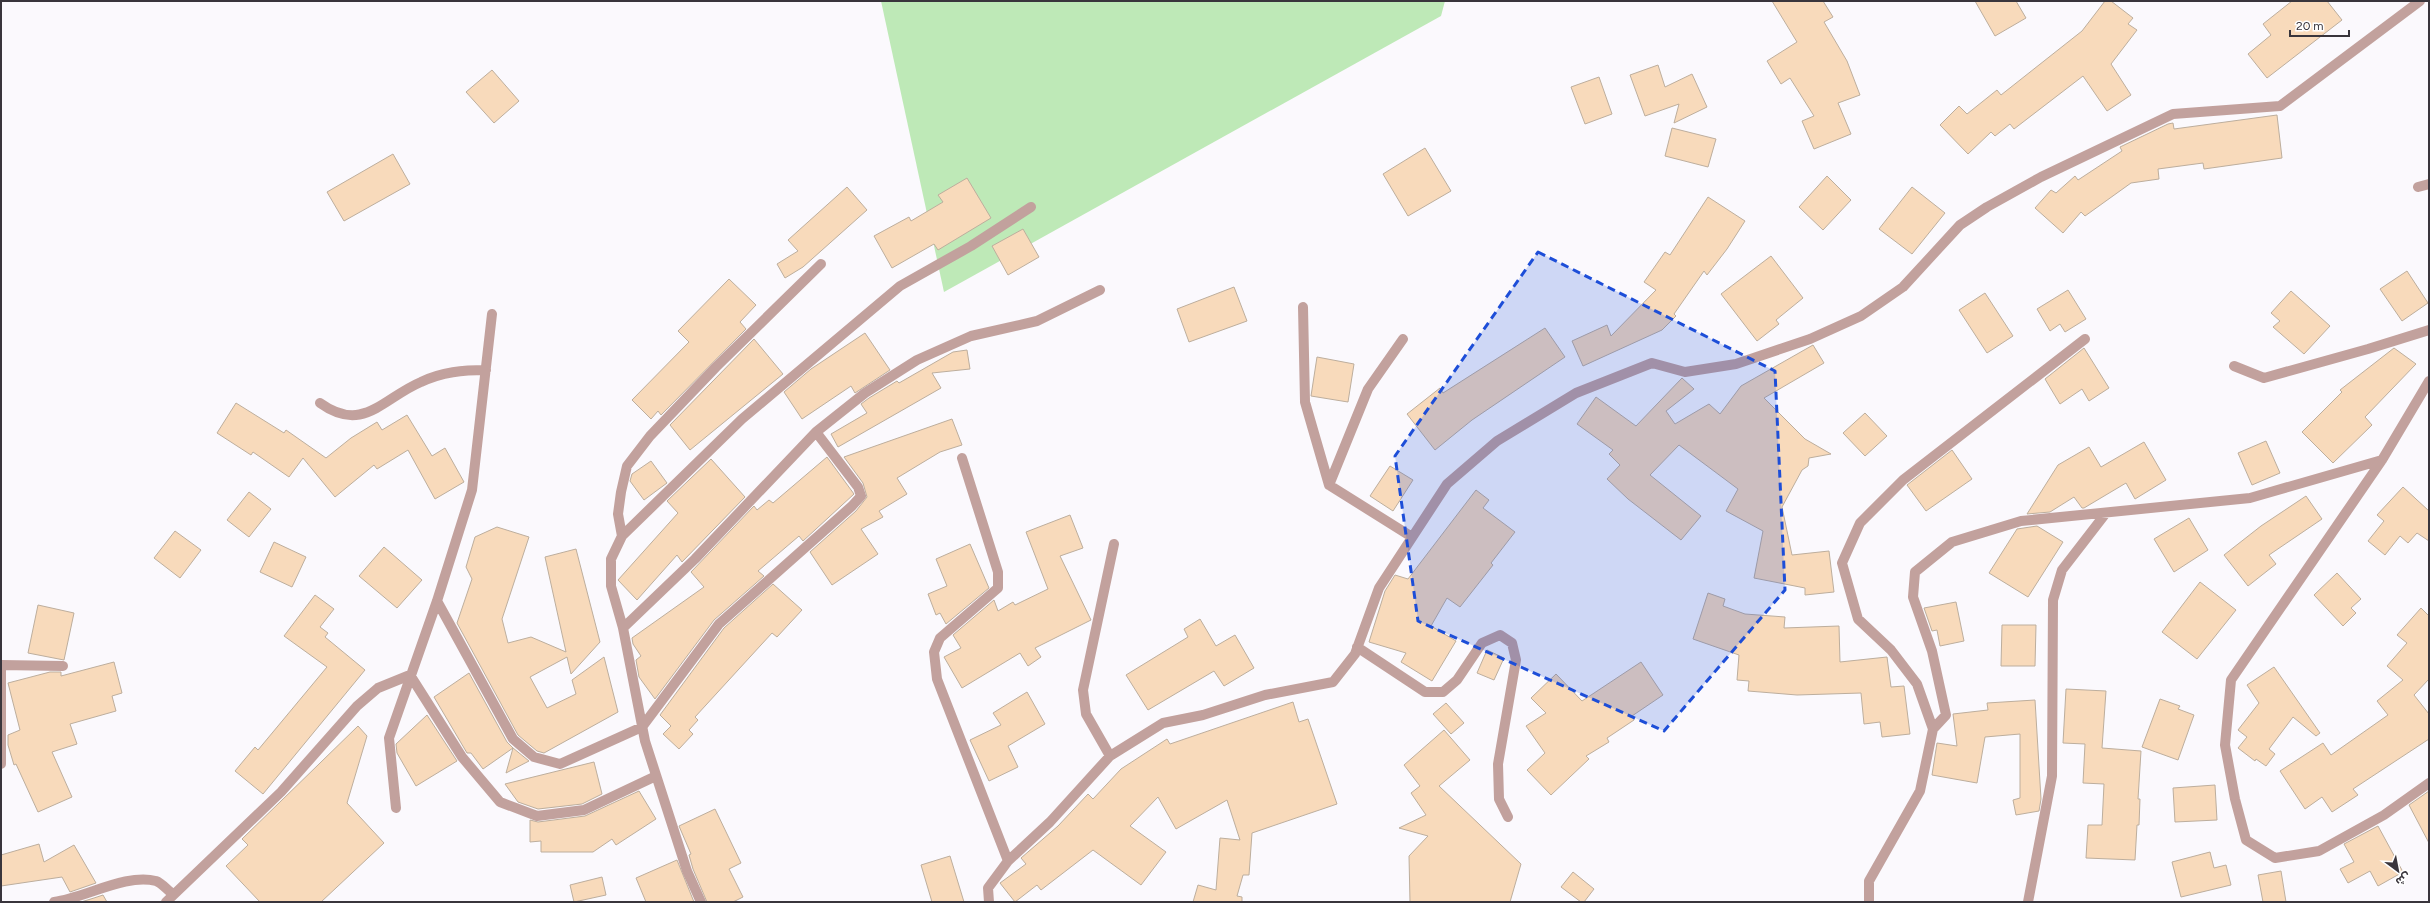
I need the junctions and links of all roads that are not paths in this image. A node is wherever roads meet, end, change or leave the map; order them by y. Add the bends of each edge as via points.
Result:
1 (2420, 1) edge
2 (2429, 184) edge
3 (2418, 187) dead end
4 (1031, 207) dead end
5 (821, 264) dead end
6 (1100, 290) dead end
7 (1303, 307) dead end
8 (492, 314) dead end
9 (2429, 330) edge
10 (1404, 339) dead end
11 (2085, 339) dead end
12 (2234, 366) dead end
13 (486, 370) junction
14 (2429, 381) edge
15 (320, 402) dead end
16 (816, 432) junction
17 (962, 458) dead end
18 (2382, 460) junction
19 (1329, 485) junction
20 (2106, 513) junction
21 (622, 536) junction
22 (1412, 537) junction
23 (1114, 544) dead end
24 (437, 601) junction
25 (623, 628) junction
26 (1357, 647) junction
27 (1, 665) edge
28 (63, 666) dead end
29 (410, 674) junction
30 (642, 727) junction
31 (1933, 729) junction
32 (1110, 756) junction
33 (1, 764) edge
34 (656, 776) junction
35 (2429, 783) edge
36 (396, 808) dead end
37 (1508, 817) dead end
38 (1008, 861) junction
39 (170, 898) edge
40 (54, 902) edge
41 (701, 902) edge
42 (989, 902) edge
43 (1869, 902) edge
44 (2028, 902) edge

1 - 22 street via 2280,106 2173,114 2041,177 1994,203 1960,225 1903,287 1861,316 1810,339 1736,364 1685,372 1652,363 1576,393 1497,441 1447,484
2 - 3 street
4 - 21 street via 971,246 900,286 742,419
5 - 21 street via 716,366 650,436 627,466 618,514
6 - 16 street via 1037,321 971,336 917,360 865,393
7 - 19 street via 1305,402
8 - 13 street
9 - 12 street via 2368,350 2264,378
10 - 19 street via 1368,389
11 - 31 street via 1904,480 1860,522 1842,563 1858,619 1891,650 1917,684
13 - 15 street via 451,372 434,376 367,413 342,415
13 - 24 street via 472,490
14 - 18 street
16 - 25 street via 696,559
16 - 30 street via 858,487 861,496 720,624
17 - 38 street via 998,572 998,588 940,638 934,652 937,679
18 - 20 street via 2250,498
18 - 35 street via 2231,680 2225,745 2246,840 2275,858 2319,851 2384,815
19 - 22 street
20 - 31 street via 2021,521 1952,542 1915,572 1913,597 1932,651 1946,715
20 - 44 street via 2062,570 2053,600 2052,776
21 - 25 street via 611,559 611,586
22 - 26 street via 1379,588
23 - 32 street via 1083,690 1086,714
24 - 29 street
24 - 30 street via 513,739 534,757 560,764
25 - 30 street
26 - 32 street via 1355,654 1333,682 1265,695 1203,715 1163,724
26 - 37 street via 1425,692 1443,692 1457,680 1482,643 1500,635 1512,643 1516,660 1498,764 1499,799
27 - 28 street
27 - 33 street
29 - 34 street via 462,758 500,802 537,816 584,810
29 - 36 street via 389,738
29 - 39 street via 378,688 357,706 281,792
30 - 34 street
31 - 43 street via 1920,791 1870,881
32 - 38 street via 1050,822
34 - 41 street via 687,870
38 - 42 street via 988,888
39 - 40 street via 157,881 133,880 69,900

